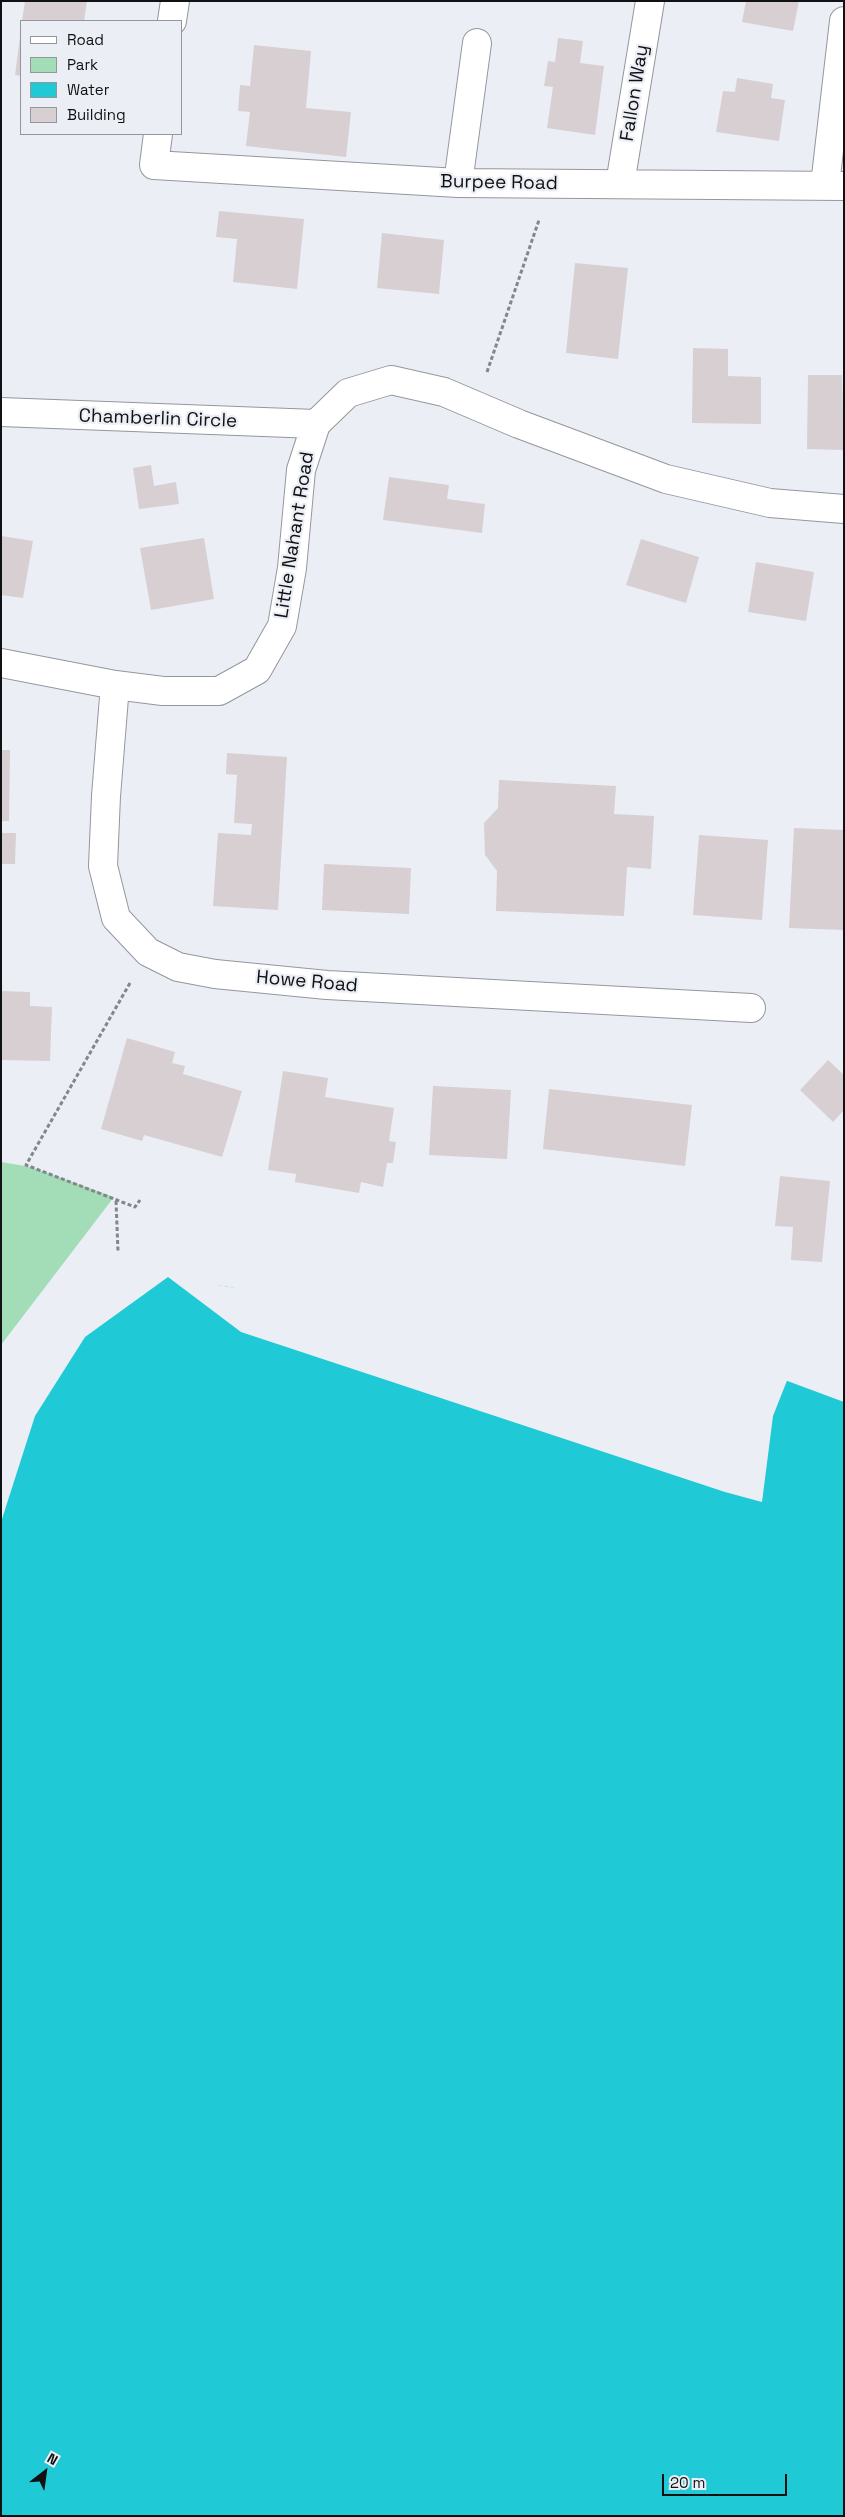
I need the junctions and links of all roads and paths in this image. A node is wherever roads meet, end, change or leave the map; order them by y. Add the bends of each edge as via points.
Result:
1 (175, 1) edge
2 (650, 1) edge
3 (172, 20) edge
4 (844, 21) edge
5 (476, 43) dead end
6 (158, 135) edge
7 (458, 183) junction
8 (551, 184) junction
9 (620, 184) junction
10 (834, 185) edge
11 (476, 406) junction
12 (1, 412) edge
13 (316, 424) junction
14 (844, 509) edge
15 (1, 663) edge
16 (115, 685) junction
17 (148, 952) junction
18 (751, 1008) dead end
19 (140, 1200) dead end
20 (116, 1201) junction
21 (118, 1251) dead end

1 - 3 street
2 - 9 street, Fallon Way
4 - 10 street
5 - 7 street
6 - 7 street, Burpee Road via 154,165
7 - 8 street, Burpee Road
8 - 9 street, Burpee Road
8 - 11 path
9 - 10 street, Burpee Road
11 - 13 street, Little Nahant Road via 444,392 390,380 348,393
11 - 14 street, Little Nahant Road via 666,479 770,503
12 - 13 street, Chamberlin Circle
13 - 16 street, Little Nahant Road via 302,470 292,568 282,626 257,670 220,691 163,691
15 - 16 street, Little Nahant Road
16 - 17 street, Howe Road via 103,866 116,918
17 - 18 street, Howe Road via 178,967 327,985
17 - 20 path via 26,1165
19 - 20 path via 135,1207
20 - 21 path

